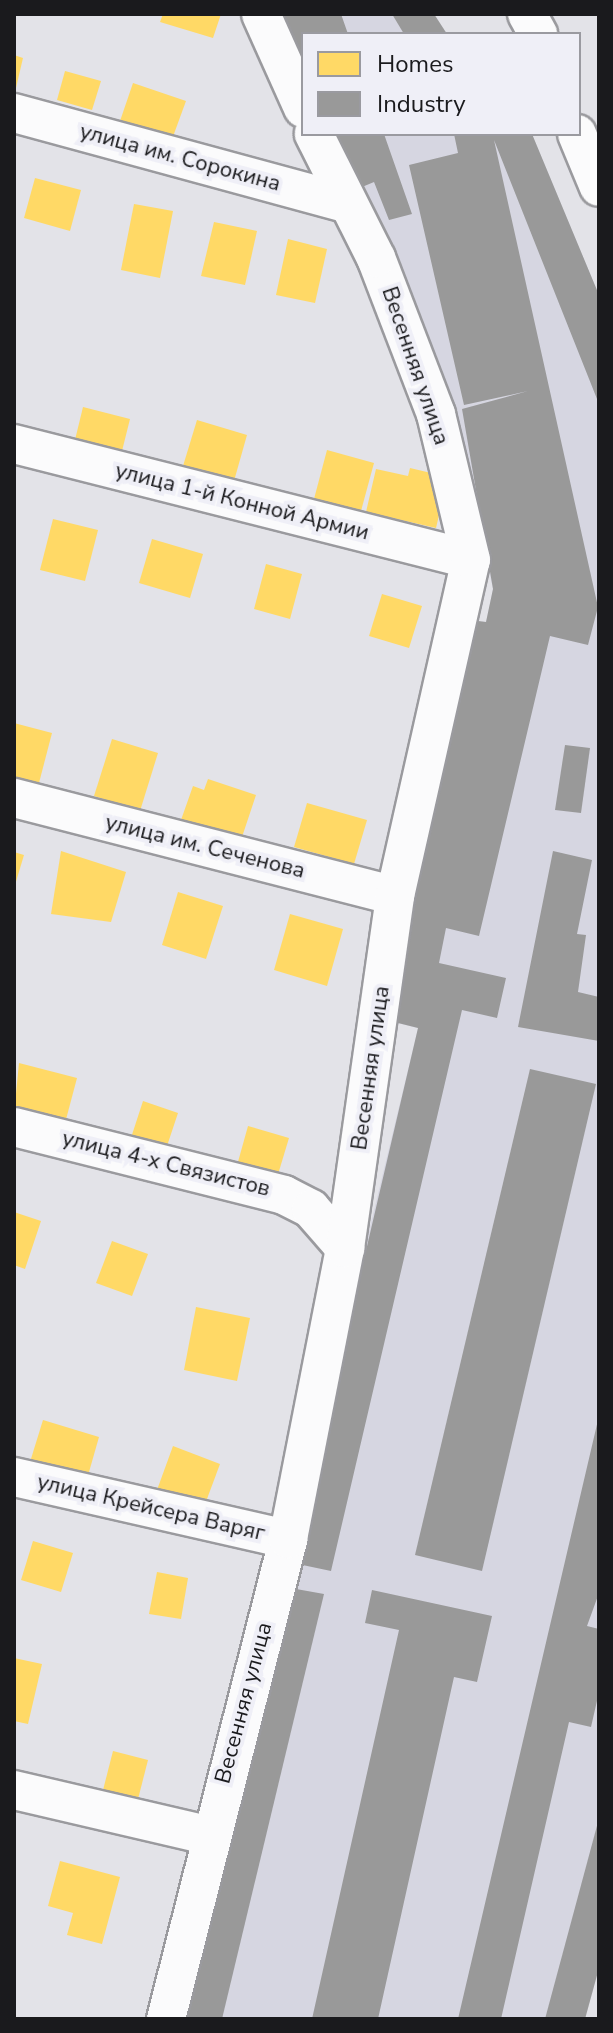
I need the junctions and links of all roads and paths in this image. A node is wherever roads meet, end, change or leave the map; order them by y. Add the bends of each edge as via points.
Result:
1 (261, 14) edge
2 (527, 14) edge
3 (537, 32) edge
4 (301, 104) edge
5 (14, 113) edge
6 (315, 136) edge
7 (578, 136) edge
8 (599, 187) edge
9 (345, 203) junction
10 (14, 444) edge
11 (471, 560) junction
12 (14, 798) edge
13 (395, 896) junction
14 (14, 1127) edge
15 (345, 1248) junction
16 (14, 1477) edge
17 (288, 1539) junction
18 (14, 1790) edge
19 (208, 1835) junction
20 (166, 2019) edge

1 - 4 street
2 - 3 street
5 - 9 street, улица им. Сорокина
6 - 9 street, Весенняя улица
7 - 8 street
9 - 11 street, Весенняя улица via 376,258 436,414
10 - 11 street, улица 1-й Конной Армии
11 - 13 street, Весенняя улица
12 - 13 street, улица им. Сеченова
13 - 15 street, Весенняя улица
14 - 15 street, улица 4-х Связистов via 284,1195 311,1209
15 - 17 street, Весенняя улица
16 - 17 street, улица Крейсера Варяг
17 - 19 street, Весенняя улица
18 - 19 street
19 - 20 street, Весенняя улица

